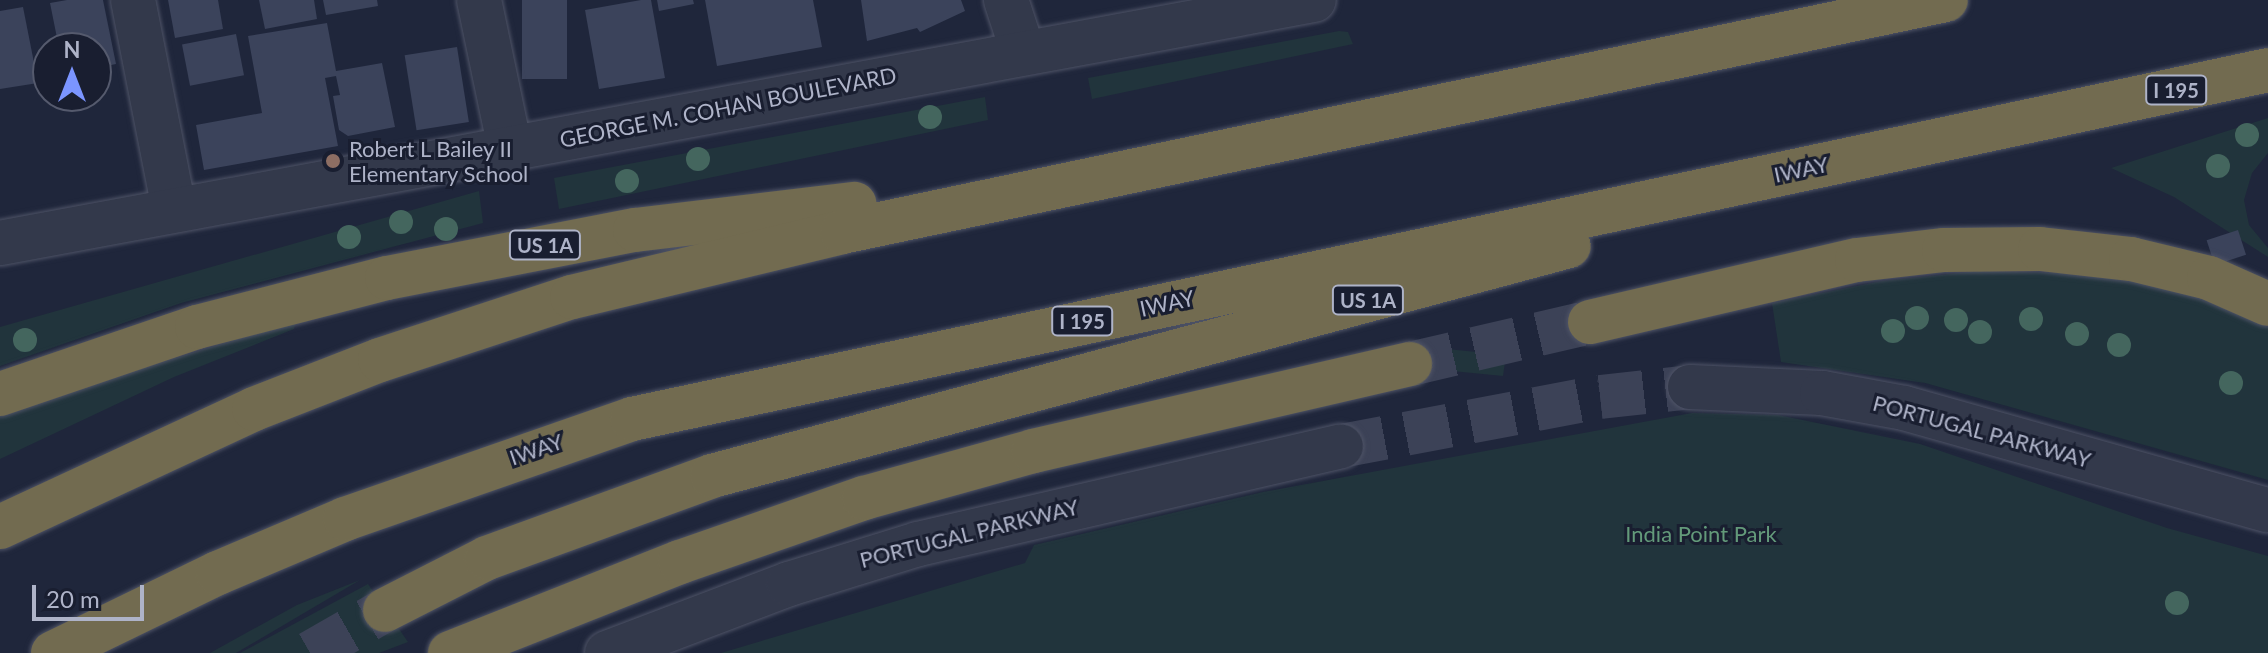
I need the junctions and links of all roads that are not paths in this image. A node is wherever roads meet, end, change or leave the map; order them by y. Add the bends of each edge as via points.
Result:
1 (133, 0) edge
2 (479, 0) edge
3 (1006, 0) edge
4 (1314, 0) edge
5 (1886, 0) edge
6 (1946, 0) edge
7 (1763, 37) junction
8 (1023, 52) junction
9 (2268, 70) edge
10 (2085, 109) junction
11 (510, 148) junction
12 (1107, 175) junction
13 (174, 209) junction
14 (0, 243) edge
15 (2268, 304) edge
16 (1590, 322) tunnel mouth
17 (1410, 364) tunnel mouth
18 (1690, 387) tunnel mouth
19 (0, 394) edge
20 (1341, 446) tunnel mouth
21 (2268, 510) edge
22 (0, 527) edge
23 (385, 610) tunnel mouth
24 (53, 653) edge
25 (450, 653) edge
26 (607, 653) edge

1 - 13 street
2 - 11 street
3 - 8 street
4 - 8 street, GEORGE M. COHAN BOULEVARD
5 - 7 highway
6 - 7 highway
7 - 12 highway
8 - 11 street, GEORGE M. COHAN BOULEVARD
9 - 10 highway, IWAY / I 195
10 - 23 highway, US 1A via 770,459 549,534
10 - 24 highway, IWAY / I 195 via 632,419 318,529
11 - 13 street, GEORGE M. COHAN BOULEVARD
12 - 19 highway, US 1A via 701,221 505,253 255,310
12 - 22 highway via 709,262 508,317 254,409
13 - 14 street, GEORGE M. COHAN BOULEVARD
15 - 16 highway via 2209,278 2131,259 2040,249 1944,250 1857,260
17 - 25 highway via 1033,451 864,498 666,567
18 - 21 street, PORTUGAL PARKWAY via 1822,393 1904,408
20 - 26 street, PORTUGAL PARKWAY via 918,544 789,584

